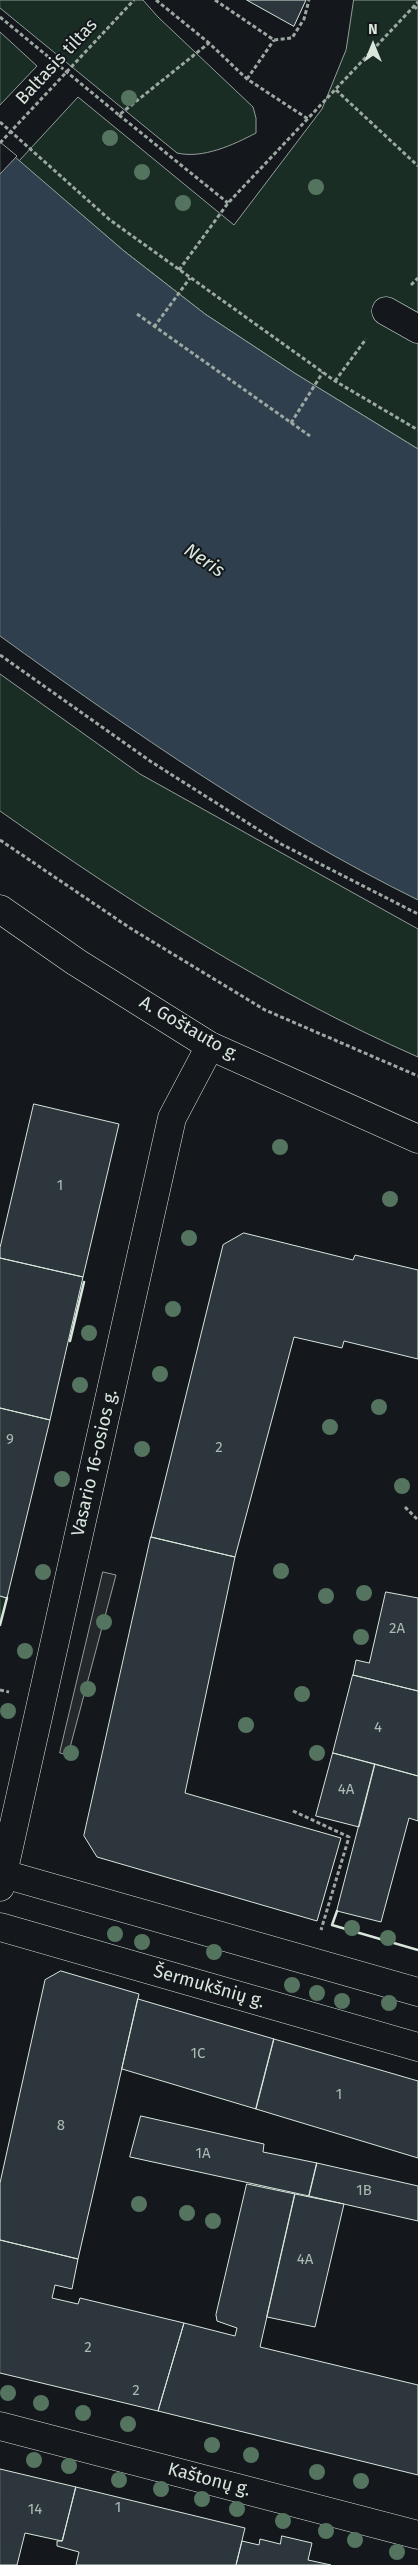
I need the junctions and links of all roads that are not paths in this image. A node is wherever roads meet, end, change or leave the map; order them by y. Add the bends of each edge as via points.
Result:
1 (386, 311) dead end
2 (418, 329) edge
3 (0, 909) edge
4 (210, 1046) junction
5 (418, 1139) edge
6 (1, 1878) edge
7 (0, 1927) edge
8 (418, 1992) edge
9 (418, 2047) edge
10 (0, 2426) edge
11 (418, 2535) edge

1 - 2 street
3 - 4 street, A. Goštauto g. via 76,962
4 - 5 street, A. Goštauto g.
4 - 6 street, Vasario 16-osios g. via 172,1118
6 - 8 street
7 - 9 street, Šermukšnių g.
10 - 11 street, Kaštonų g.

